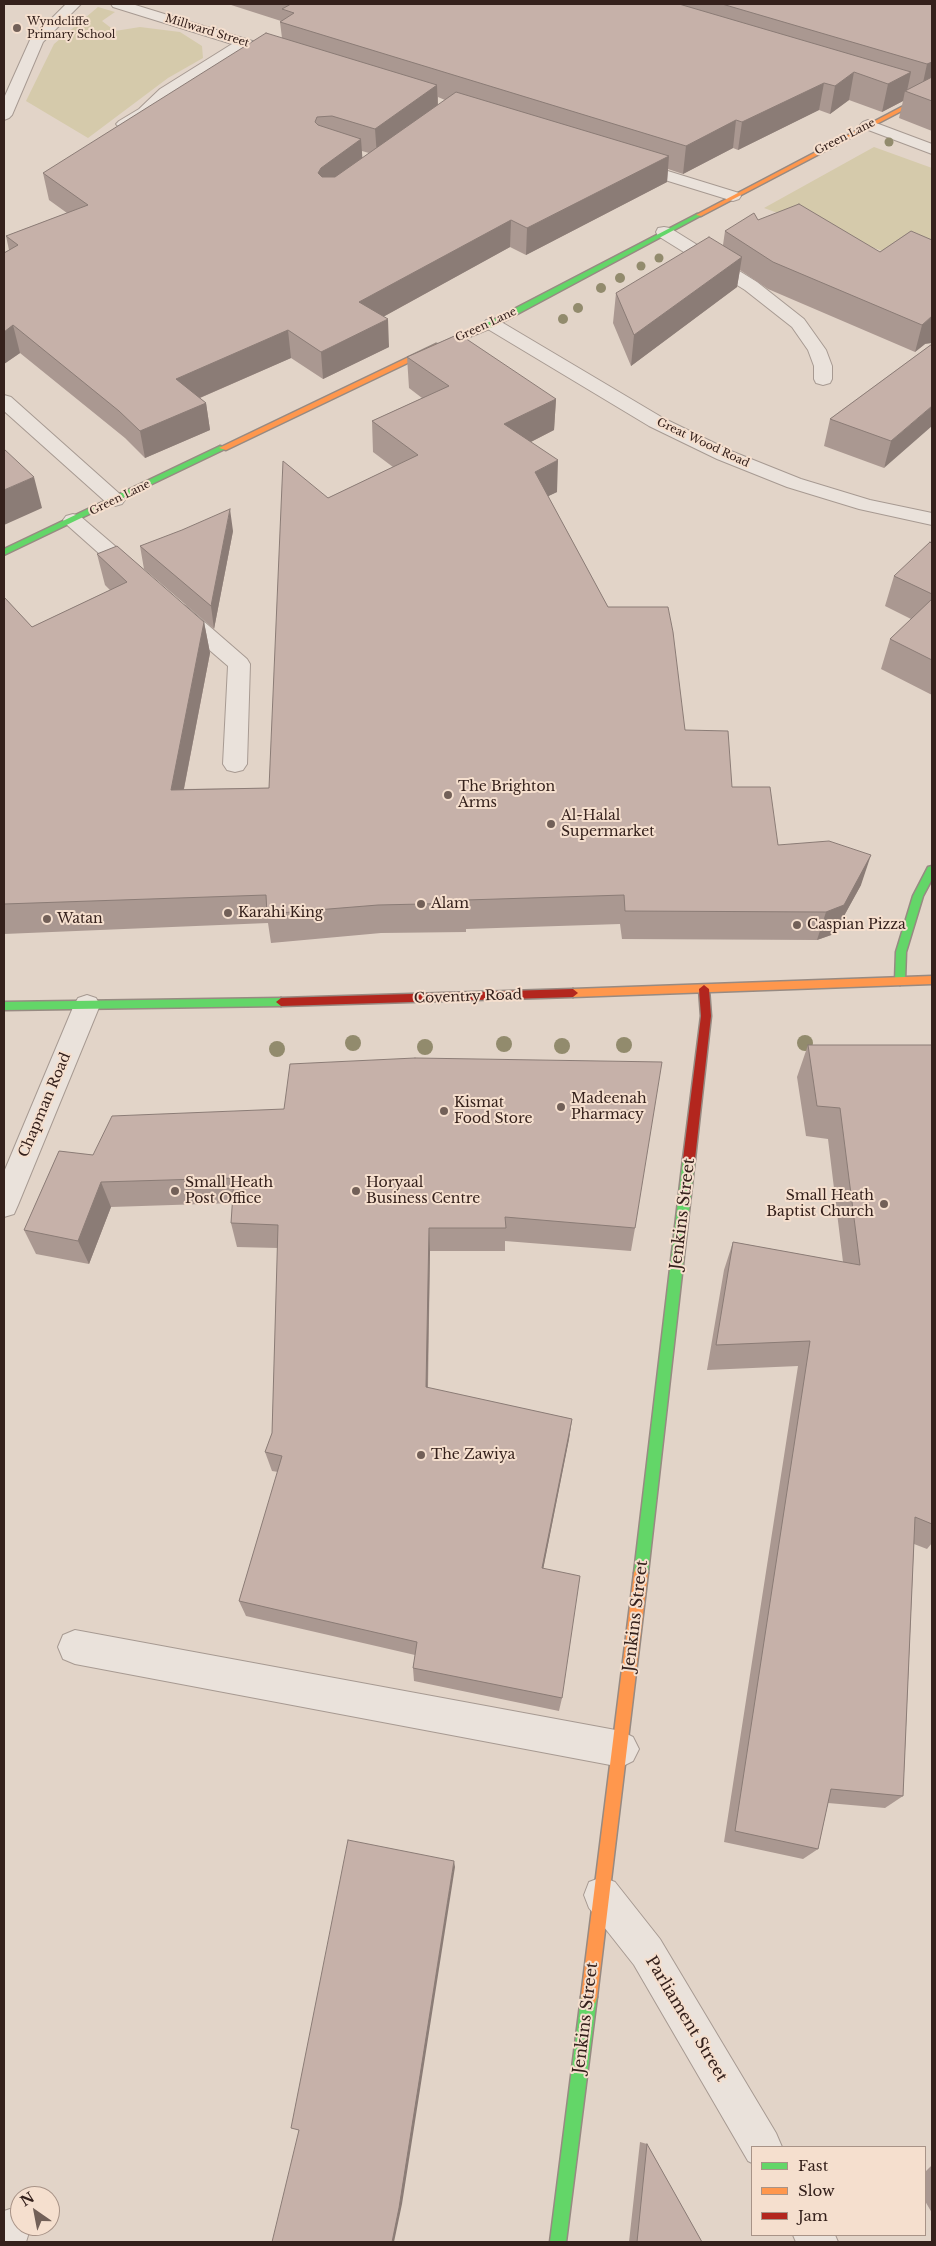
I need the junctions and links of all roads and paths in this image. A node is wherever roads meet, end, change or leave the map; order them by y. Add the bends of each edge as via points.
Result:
1 (74, 4) edge
2 (118, 4) edge
3 (140, 10) junction
4 (122, 20) dead end
5 (244, 43) junction
6 (299, 60) edge
7 (902, 93) edge
8 (927, 96) edge
9 (4, 115) edge
10 (868, 125) junction
11 (109, 132) edge
12 (932, 149) edge
13 (622, 162) edge
14 (733, 196) junction
15 (664, 232) junction
16 (492, 324) junction
17 (823, 379) dead end
18 (4, 401) edge
19 (116, 500) junction
20 (932, 519) edge
21 (73, 520) junction
22 (4, 552) edge
23 (235, 764) dead end
24 (932, 870) edge
25 (900, 980) junction
26 (932, 980) edge
27 (704, 989) junction
28 (87, 1005) junction
29 (4, 1006) edge
30 (4, 1204) edge
31 (75, 1647) dead end
32 (621, 1749) junction
33 (602, 1895) junction
34 (761, 2146) edge
35 (558, 2242) edge

1 - 9 street via 37,40 17,68
2 - 3 street, Millward Street
3 - 4 street
3 - 5 street, Millward Street
5 - 6 street, Millward Street
5 - 11 street via 165,92 144,112
7 - 8 street
8 - 10 street, Green Lane
10 - 12 street
10 - 14 street, Green Lane
13 - 14 street
14 - 15 street, Green Lane
15 - 16 street, Green Lane
15 - 17 street via 751,286 798,323 817,350 823,366
16 - 19 street, Green Lane
16 - 20 street, Great Wood Road via 656,422 724,455 794,483 866,505
18 - 19 street
19 - 21 street, Green Lane
21 - 22 street, Green Lane
21 - 23 street via 239,664
24 - 25 street via 918,896 901,952
25 - 26 street, Coventry Road
25 - 27 street, Coventry Road
27 - 28 street, Coventry Road via 363,1001
27 - 32 street, Jenkins Street via 706,1016
28 - 29 street, Coventry Road
28 - 30 street, Chapman Road
31 - 32 street
32 - 33 street, Jenkins Street
33 - 34 street, Parliament Street via 647,1952
33 - 35 street, Jenkins Street

